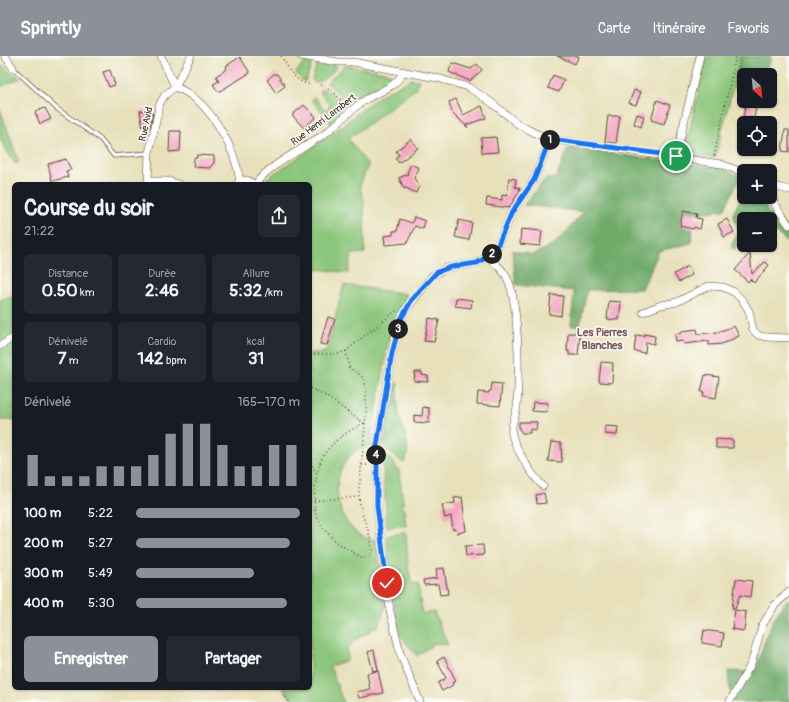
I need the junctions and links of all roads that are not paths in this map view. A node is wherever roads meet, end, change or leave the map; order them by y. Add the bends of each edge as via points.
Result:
1 (5, 56) edge
2 (161, 56) edge
3 (192, 56) edge
4 (307, 56) edge
5 (343, 56) edge
6 (700, 56) edge
7 (354, 62) junction
8 (13, 68) joint
9 (403, 72) junction
10 (175, 87) junction
11 (550, 139) junction
12 (149, 153) junction
13 (676, 156) junction
14 (737, 170) edge
15 (148, 182) edge
16 (158, 182) edge
17 (171, 182) edge
18 (238, 182) edge
19 (241, 182) edge
20 (251, 182) edge
21 (257, 182) edge
22 (777, 187) edge
23 (789, 190) edge
24 (775, 204) edge
25 (789, 225) edge
26 (487, 257) junction
27 (643, 312) dead end
28 (12, 338) edge
29 (789, 338) edge
30 (0, 346) edge
31 (543, 486) dead end
32 (789, 592) edge
33 (730, 701) edge
34 (420, 702) edge

1 - 8 street
2 - 10 street
3 - 10 street, Rue Avid
4 - 7 street
5 - 7 street
6 - 13 street
7 - 9 street
8 - 12 lane via 56,108 100,139 114,156
9 - 11 street via 468,87 525,129
9 - 21 street, Rue Henri Lambert via 394,84 364,101 312,143 266,171
10 - 12 street, Rue Avid via 160,103
10 - 18 street via 192,95 217,124 232,153
11 - 13 street
11 - 26 street via 534,180 512,212 499,244
12 - 15 street, Rue Avid
13 - 14 street via 721,164
16 - 17 street
19 - 20 street
22 - 23 street
24 - 25 street
26 - 31 street via 505,274 514,301 517,408 511,433 535,478
26 - 34 street via 472,264 437,272 409,304 398,328 378,430 377,506 390,612 401,656
27 - 29 street via 677,302 708,286 723,287 734,292 743,301 749,311 753,330 758,335
28 - 30 street
32 - 33 street via 774,606 762,626 751,664

